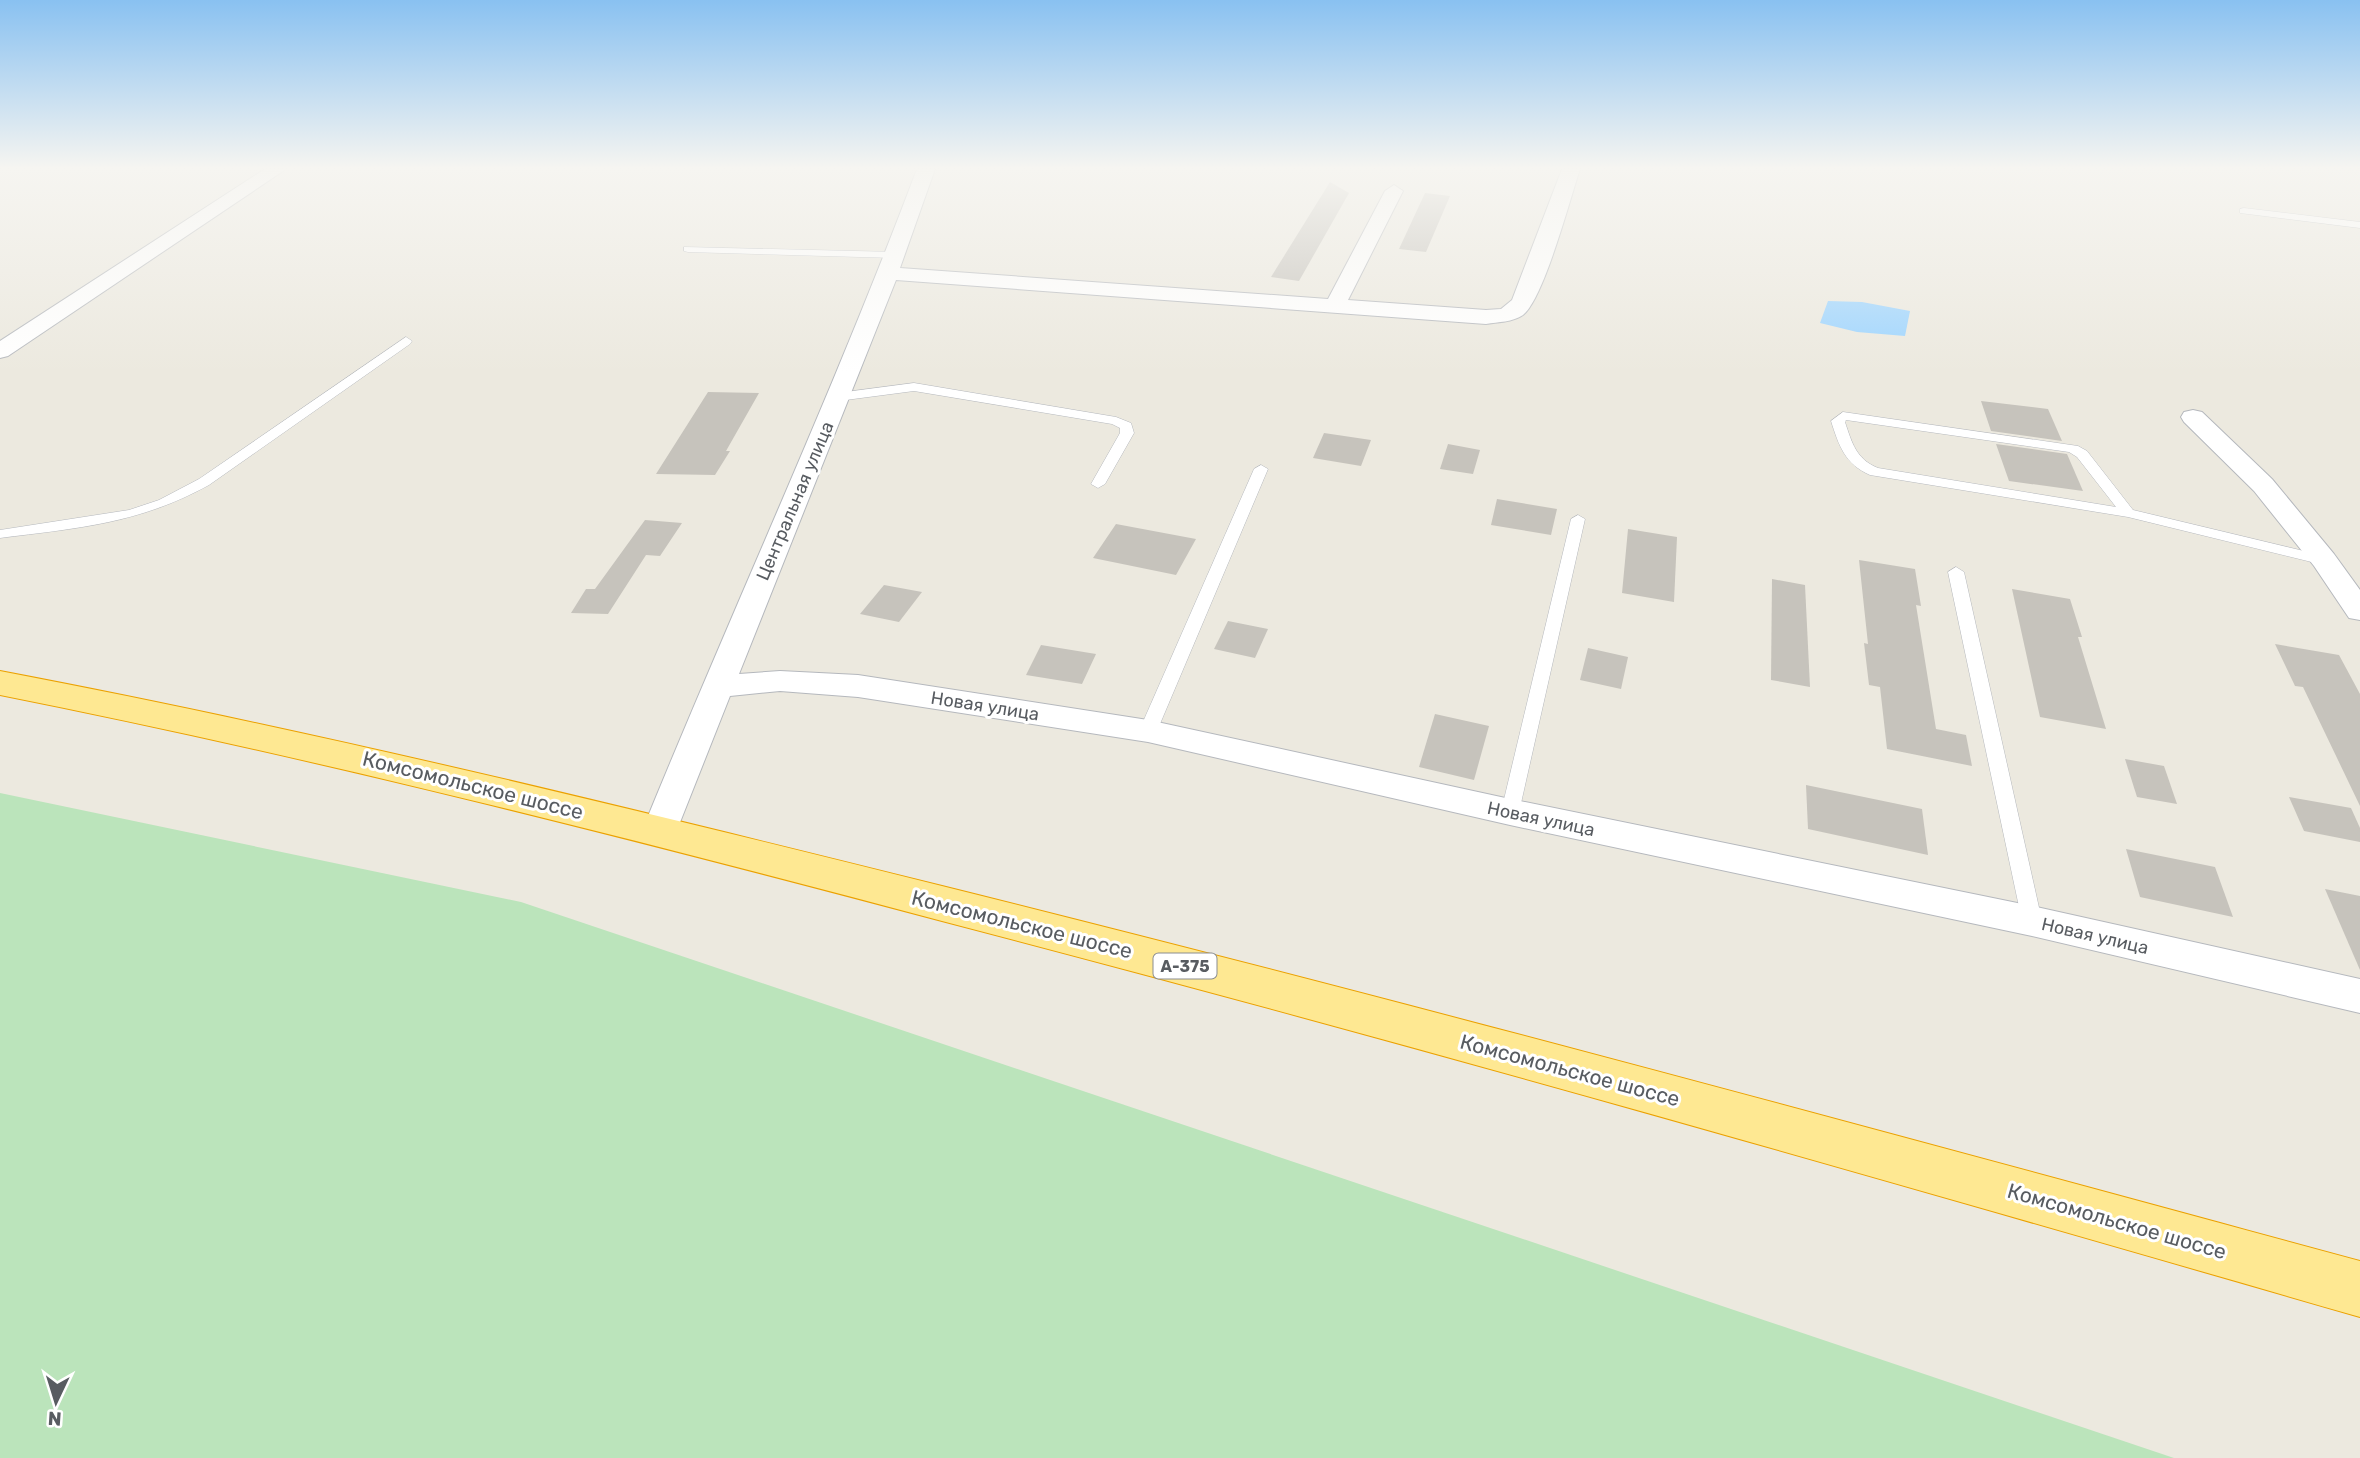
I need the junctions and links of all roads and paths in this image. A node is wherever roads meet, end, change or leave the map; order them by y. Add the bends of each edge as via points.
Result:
1 (173, 237) edge
2 (902, 237) edge
3 (1370, 237) edge
4 (1547, 237) edge
5 (688, 249) dead end
6 (893, 264) junction
7 (1334, 307) junction
8 (406, 341) dead end
9 (0, 351) edge
10 (838, 397) junction
11 (2193, 417) dead end
12 (1261, 469) dead end
13 (1098, 484) dead end
14 (2128, 513) junction
15 (1578, 519) dead end
16 (0, 534) edge
17 (2325, 560) junction
18 (1956, 572) dead end
19 (2360, 611) edge
20 (0, 683) edge
21 (716, 687) junction
22 (1148, 731) junction
23 (1510, 813) junction
24 (660, 831) junction
25 (2032, 921) junction
26 (2360, 996) edge
27 (2360, 1289) edge

1 - 9 street
2 - 6 street, Центральная улица
3 - 7 street
4 - 7 street via 1529,289 1511,314 1486,317
5 - 6 lane
6 - 7 street
6 - 10 street, Центральная улица
8 - 16 lane via 204,482 171,500 102,519
10 - 13 lane via 914,387 1116,421 1126,426 1127,433
10 - 21 street, Центральная улица
11 - 17 street via 2263,485
12 - 22 lane
14 - 14 lane via 1875,472 1851,459 1838,421 1843,416 1857,416 2073,449 2082,454
14 - 17 lane
15 - 23 lane
17 - 19 street
18 - 25 lane
20 - 24 highway, Комсомольское шоссе / А-375 via 334,752
21 - 22 street, Новая улица via 780,681 858,686
21 - 24 street, Центральная улица
22 - 23 street, Новая улица
23 - 25 street, Новая улица
24 - 27 highway, Комсомольское шоссе / А-375 via 1789,1128
25 - 26 street, Новая улица

